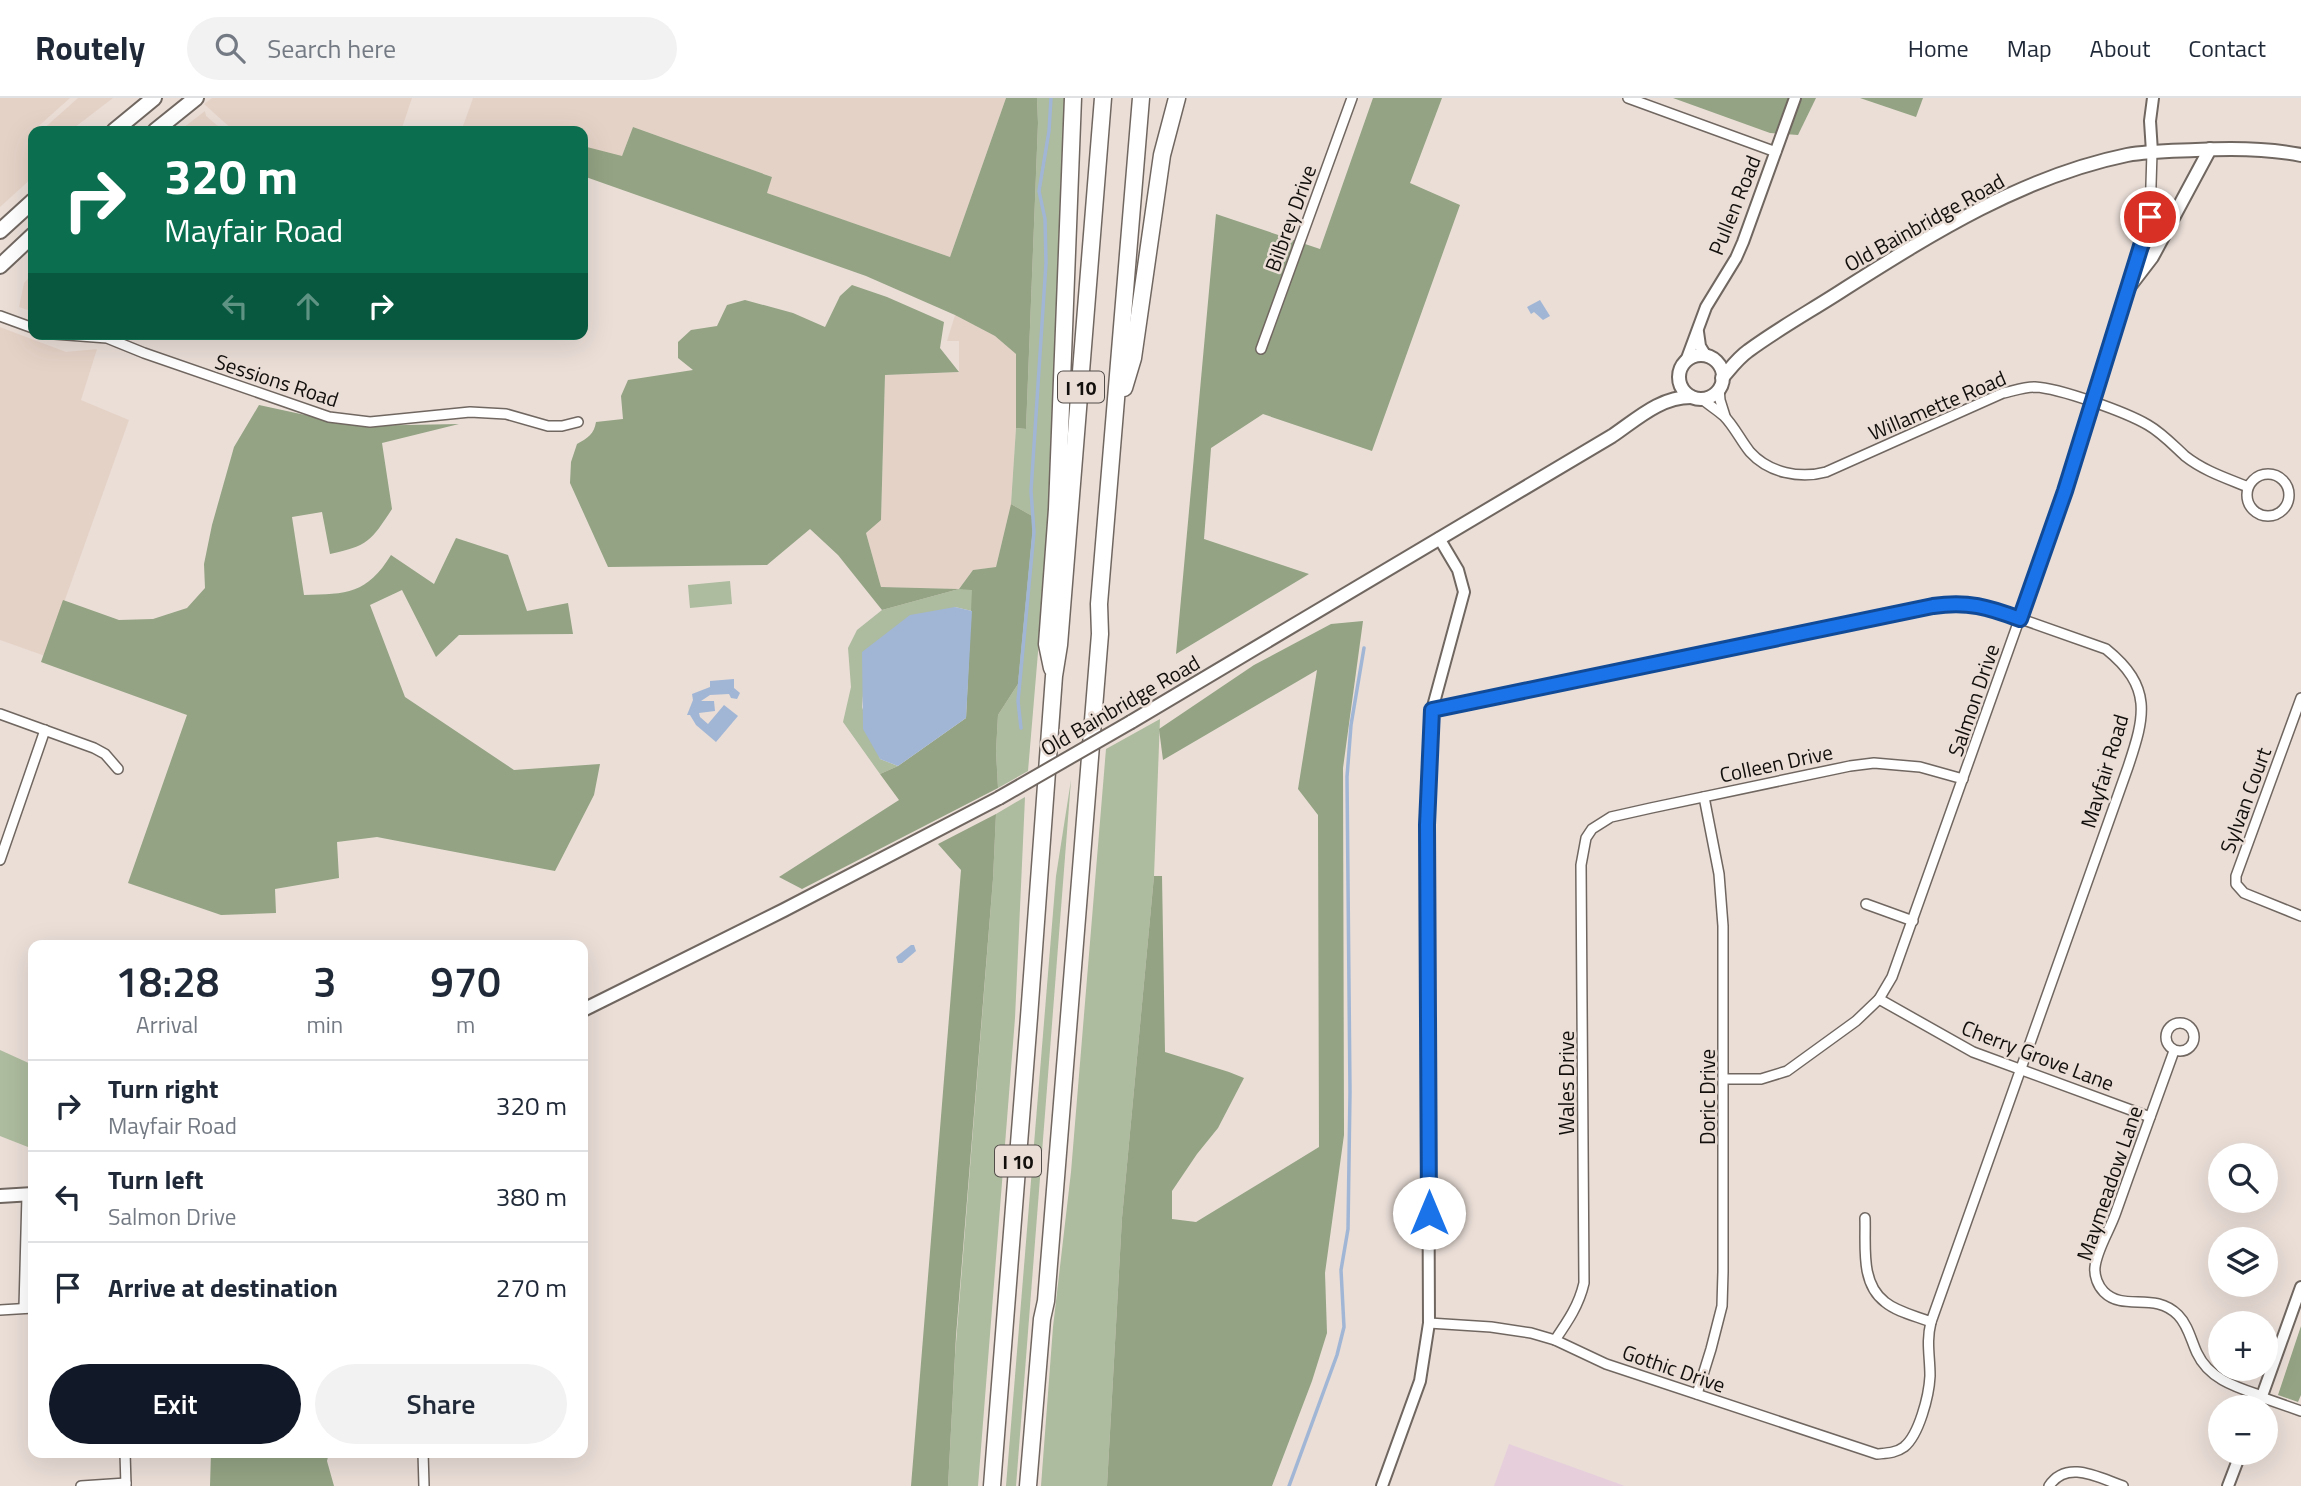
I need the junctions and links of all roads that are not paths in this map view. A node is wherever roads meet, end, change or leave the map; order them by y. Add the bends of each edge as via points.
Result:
1 (196, 98) edge
2 (1073, 98) edge
3 (1103, 98) edge
4 (1141, 98) edge
5 (1177, 98) edge
6 (1352, 98) edge
7 (1628, 98) edge
8 (1795, 98) edge
9 (2153, 98) edge
10 (148, 103) edge
11 (120, 126) edge
12 (156, 126) edge
13 (161, 126) edge
14 (2210, 149) junction
15 (1776, 152) junction
16 (2152, 152) junction
17 (2301, 155) edge
18 (28, 206) edge
19 (0, 231) edge
20 (28, 240) edge
21 (0, 266) edge
22 (2129, 287) junction
23 (0, 316) edge
24 (1700, 322) junction
25 (28, 326) edge
26 (112, 340) edge
27 (1261, 349) dead end
28 (1746, 352) junction
29 (1710, 358) junction
30 (1686, 361) junction
31 (1679, 381) junction
32 (1721, 383) junction
33 (1697, 398) junction
34 (2093, 403) junction
35 (1659, 404) junction
36 (1115, 417) junction
37 (1726, 418) junction
38 (578, 422) dead end
39 (2248, 487) junction
40 (1440, 538) junction
41 (2020, 619) junction
42 (1054, 676) junction
43 (2301, 698) edge
44 (1432, 710) junction
45 (0, 714) edge
46 (45, 730) junction
47 (118, 769) dead end
48 (1963, 779) junction
49 (1704, 797) junction
50 (1599, 823) joint
51 (0, 860) edge
52 (1866, 905) dead end
53 (2301, 916) edge
54 (1913, 921) junction
55 (1879, 999) junction
56 (588, 1007) edge
57 (2174, 1051) dead end
58 (2020, 1069) junction
59 (1725, 1079) junction
60 (2150, 1116) junction
61 (28, 1195) edge
62 (0, 1196) edge
63 (1865, 1218) dead end
64 (2301, 1287) edge
65 (28, 1308) edge
66 (0, 1310) edge
67 (1931, 1322) junction
68 (1429, 1323) junction
69 (1555, 1340) junction
70 (1697, 1394) junction
71 (2251, 1395) edge
72 (2262, 1395) edge
73 (2278, 1405) edge
74 (2301, 1411) edge
75 (1905, 1447) joint
76 (125, 1458) edge
77 (423, 1458) edge
78 (2236, 1465) edge
79 (126, 1485) edge
80 (81, 1486) edge
81 (424, 1486) edge
82 (992, 1486) edge
83 (1028, 1486) edge
84 (1382, 1486) edge
85 (2049, 1486) edge
86 (2123, 1486) edge
87 (2228, 1486) edge

1 - 13 highway
2 - 42 highway via 1057,509 1047,643
3 - 42 highway, I 10
4 - 36 highway, I 10
5 - 36 highway via 1162,155 1133,358
6 - 27 street, Bilbrey Drive
7 - 15 street
8 - 15 street, Pullen Road
9 - 16 street
10 - 11 highway
10 - 12 highway
14 - 16 main road, Old Bainbridge Road
14 - 17 main road, Old Bainbridge Road
14 - 22 main road via 2152,257
15 - 24 street, Pullen Road via 1736,258
16 - 22 street, Salmon Drive via 2150,217
16 - 28 main road, Old Bainbridge Road via 2073,170 2002,198 1919,243
18 - 19 highway
20 - 21 highway
22 - 34 street, Salmon Drive
23 - 25 street
24 - 29 street via 1700,346
24 - 30 street, Pullen Road
26 - 38 street, Sessions Road via 329,417 370,422 470,412 506,414 548,426
28 - 29 main road, Old Bainbridge Road
28 - 32 main road, Old Bainbridge Road
29 - 30 main road via 1695,356
29 - 32 main road via 1720,368
30 - 31 main road
31 - 33 main road via 1683,391
31 - 35 main road, Old Bainbridge Road
32 - 33 main road via 1709,397
32 - 37 street, Willamette Road
33 - 35 main road, Old Bainbridge Road via 1677,397
33 - 37 street, Willamette Road
34 - 37 street, Willamette Road via 2043,388 2021,388 1813,475 1788,473 1763,463
34 - 39 street, Willamette Road via 2148,425 2199,465
34 - 41 street, Salmon Drive
35 - 40 main road, Old Bainbridge Road
36 - 83 highway, I 10
39 - 39 street via 2249,505 2262,515 2276,514 2286,505 2289,491 2276,475 2262,474
40 - 44 street via 1464,592
40 - 56 main road, Old Bainbridge Road, bridge via 999,798
41 - 44 street, Mayfair Road via 1971,604 1933,606
41 - 48 street, Salmon Drive
41 - 58 street, Mayfair Road via 2106,649 2132,677 2142,716
42 - 82 highway, I 10
43 - 53 street, Sylvan Court via 2236,884 2244,893
44 - 68 street via 1427,825
45 - 46 street
46 - 47 street via 94,748
46 - 51 street
48 - 49 street, Colleen Drive via 1920,767 1874,763
48 - 54 street, Salmon Drive
49 - 50 street, Colleen Drive
49 - 59 street, Doric Drive via 1723,926
50 - 69 street, Wales Drive via 1586,838 1581,865 1584,1283 1574,1312
52 - 54 street
54 - 55 street, Salmon Drive
55 - 58 street, Cherry Grove Lane via 1973,1052
55 - 59 street, Salmon Drive via 1787,1071 1761,1079
57 - 60 street, Maymeadow Lane
58 - 60 street, Cherry Grove Lane
58 - 67 street, Mayfair Road
59 - 70 street, Doric Drive via 1722,1306
60 - 71 street, Maymeadow Lane via 2097,1258 2098,1283 2114,1299 2151,1301 2172,1310 2181,1317 2197,1354 2213,1375
61 - 62 main road
63 - 67 street via 1867,1269 1876,1294 1896,1309
64 - 72 street
65 - 66 street
67 - 75 street, Mayfair Road via 1928,1391 1915,1432
68 - 69 street, Gothic Drive via 1491,1327
68 - 84 street via 1420,1381
69 - 70 street, Gothic Drive via 1606,1364
70 - 75 street, Gothic Drive via 1877,1454
73 - 74 street, Maymeadow Lane
76 - 79 street
77 - 81 street
78 - 87 street
79 - 80 street
85 - 86 street via 2057,1476 2073,1471

